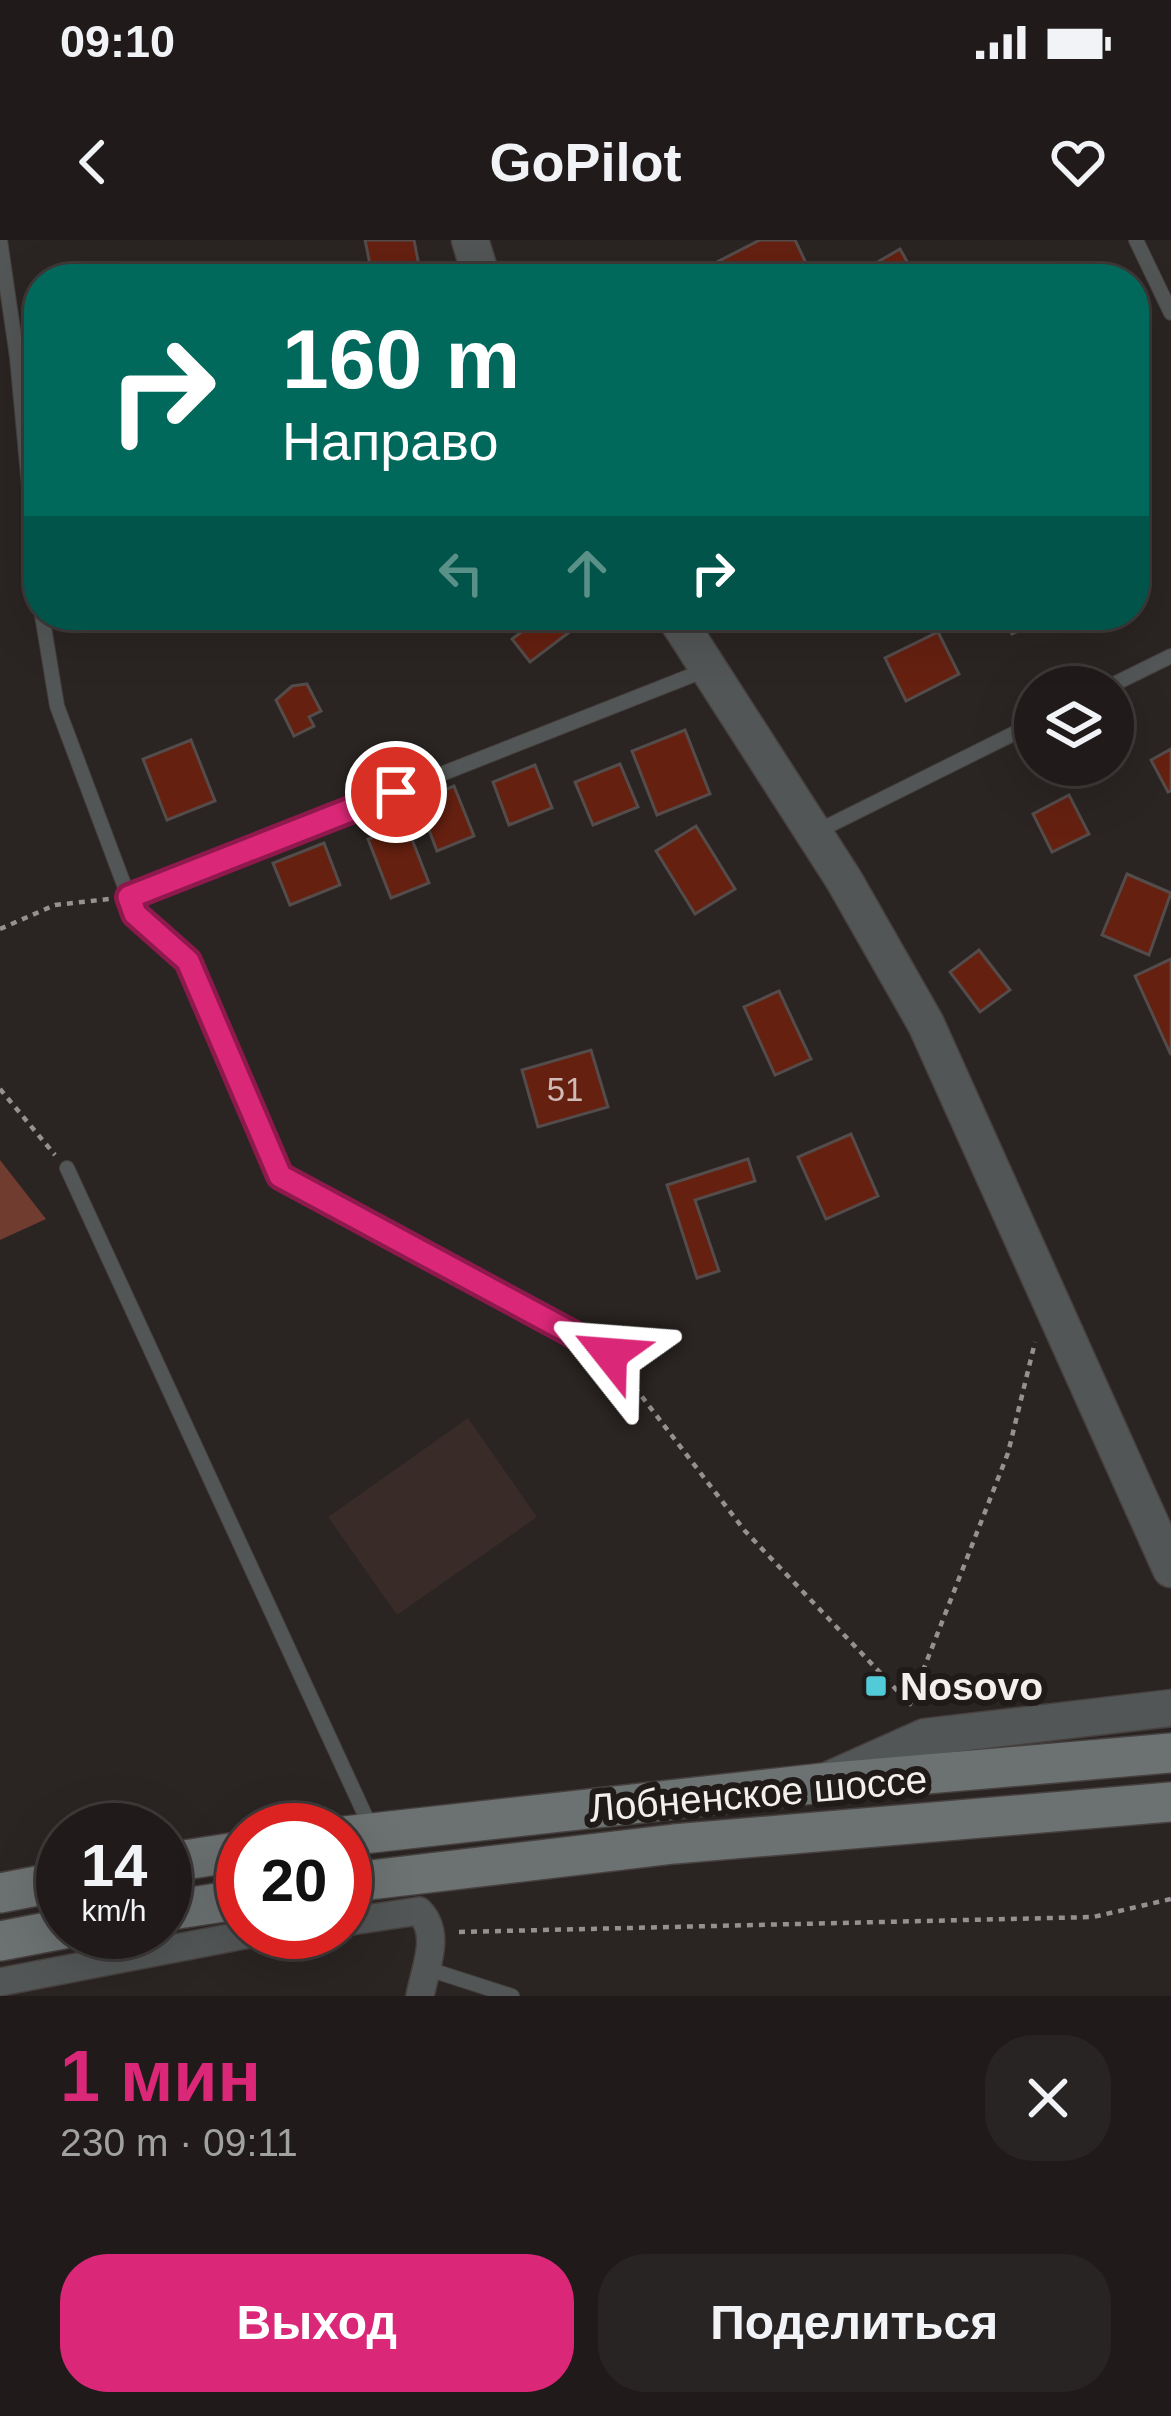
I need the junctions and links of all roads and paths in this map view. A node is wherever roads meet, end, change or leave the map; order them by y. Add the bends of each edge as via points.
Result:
1 (0, 240) edge
2 (1149, 267) edge
3 (1171, 313) edge
4 (24, 432) edge
5 (44, 630) edge
6 (683, 630) edge
7 (1171, 656) edge
8 (708, 669) junction
9 (1134, 674) edge
10 (1014, 733) edge
11 (814, 833) junction
12 (129, 897) junction
13 (0, 929) edge
14 (0, 1088) edge
15 (67, 1168) joint
16 (1046, 1292) junction
17 (610, 1354) joint
18 (1171, 1569) edge
19 (1171, 1708) edge
20 (1171, 1753) edge
21 (822, 1783) junction
22 (1171, 1802) edge
23 (344, 1803) edge
24 (372, 1832) edge
25 (372, 1880) edge
26 (36, 1886) edge
27 (0, 1893) edge
28 (1171, 1900) edge
29 (1045, 1906) dead end
30 (372, 1918) edge
31 (1046, 1918) junction
32 (433, 1932) junction
33 (216, 1933) edge
34 (36, 1934) edge
35 (0, 1940) edge
36 (0, 1982) edge
37 (423, 1982) edge
38 (512, 1996) edge

1 - 4 lane
2 - 3 lane
5 - 12 lane via 57,706
6 - 8 street
7 - 9 lane
8 - 11 street
8 - 12 lane
10 - 11 lane
11 - 16 street via 926,1024
12 - 13 path via 55,905
12 - 17 lane via 135,914 188,961 280,1176
14 - 15 path
15 - 23 lane
16 - 17 path via 1008,1453 910,1704 745,1531
16 - 18 street
19 - 21 street via 925,1737
20 - 21 main road, Лобненское шоссе
21 - 24 main road, Лобненское шоссе
22 - 25 main road, Лобненское шоссе via 674,1844
26 - 27 main road
28 - 31 path
29 - 31 path
30 - 32 street via 419,1911
31 - 32 path
32 - 37 street
33 - 36 street
34 - 35 main road
37 - 38 lane

